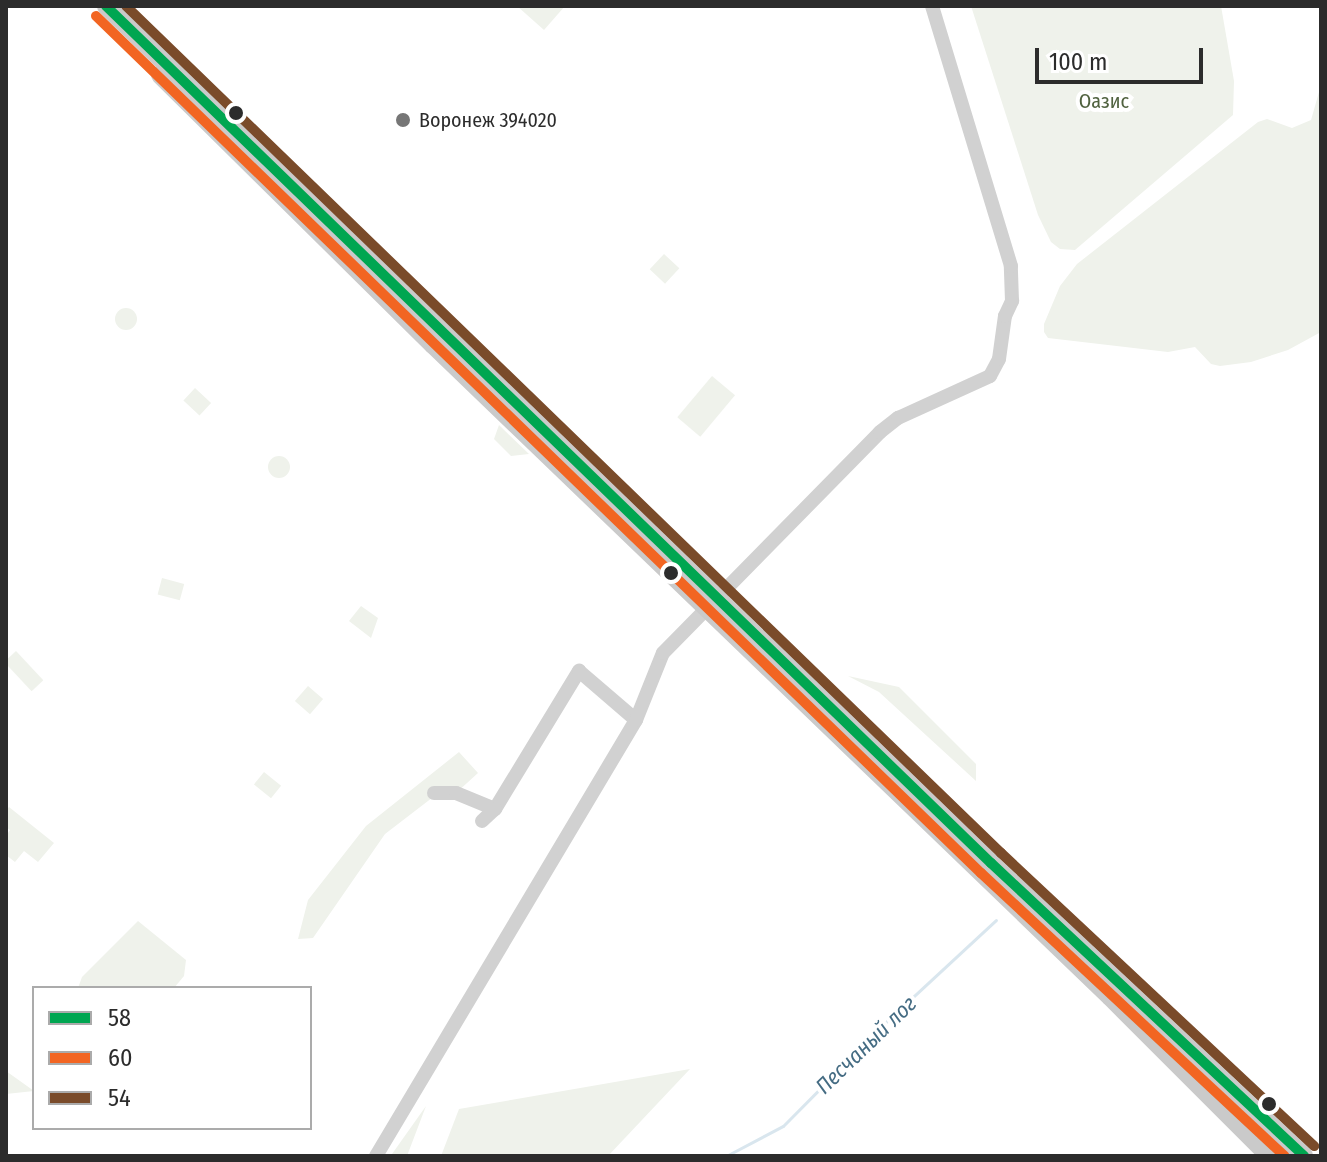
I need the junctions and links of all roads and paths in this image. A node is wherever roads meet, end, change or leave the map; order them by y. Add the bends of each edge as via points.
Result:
1 (90, 6) edge
2 (106, 6) edge
3 (932, 6) edge
4 (711, 603) junction
5 (804, 691) junction
6 (636, 720) junction
7 (434, 793) dead end
8 (495, 809) junction
9 (482, 821) dead end
10 (376, 1156) edge
11 (1269, 1156) edge
12 (1304, 1156) edge

1 - 4 main road
2 - 4 main road
3 - 4 street via 1011,266 1012,301 999,359 990,376 898,418 880,432
4 - 5 main road
4 - 6 street via 663,653
5 - 11 main road
5 - 12 main road
6 - 8 street via 579,671
6 - 10 street
7 - 8 street via 456,793
8 - 9 street

